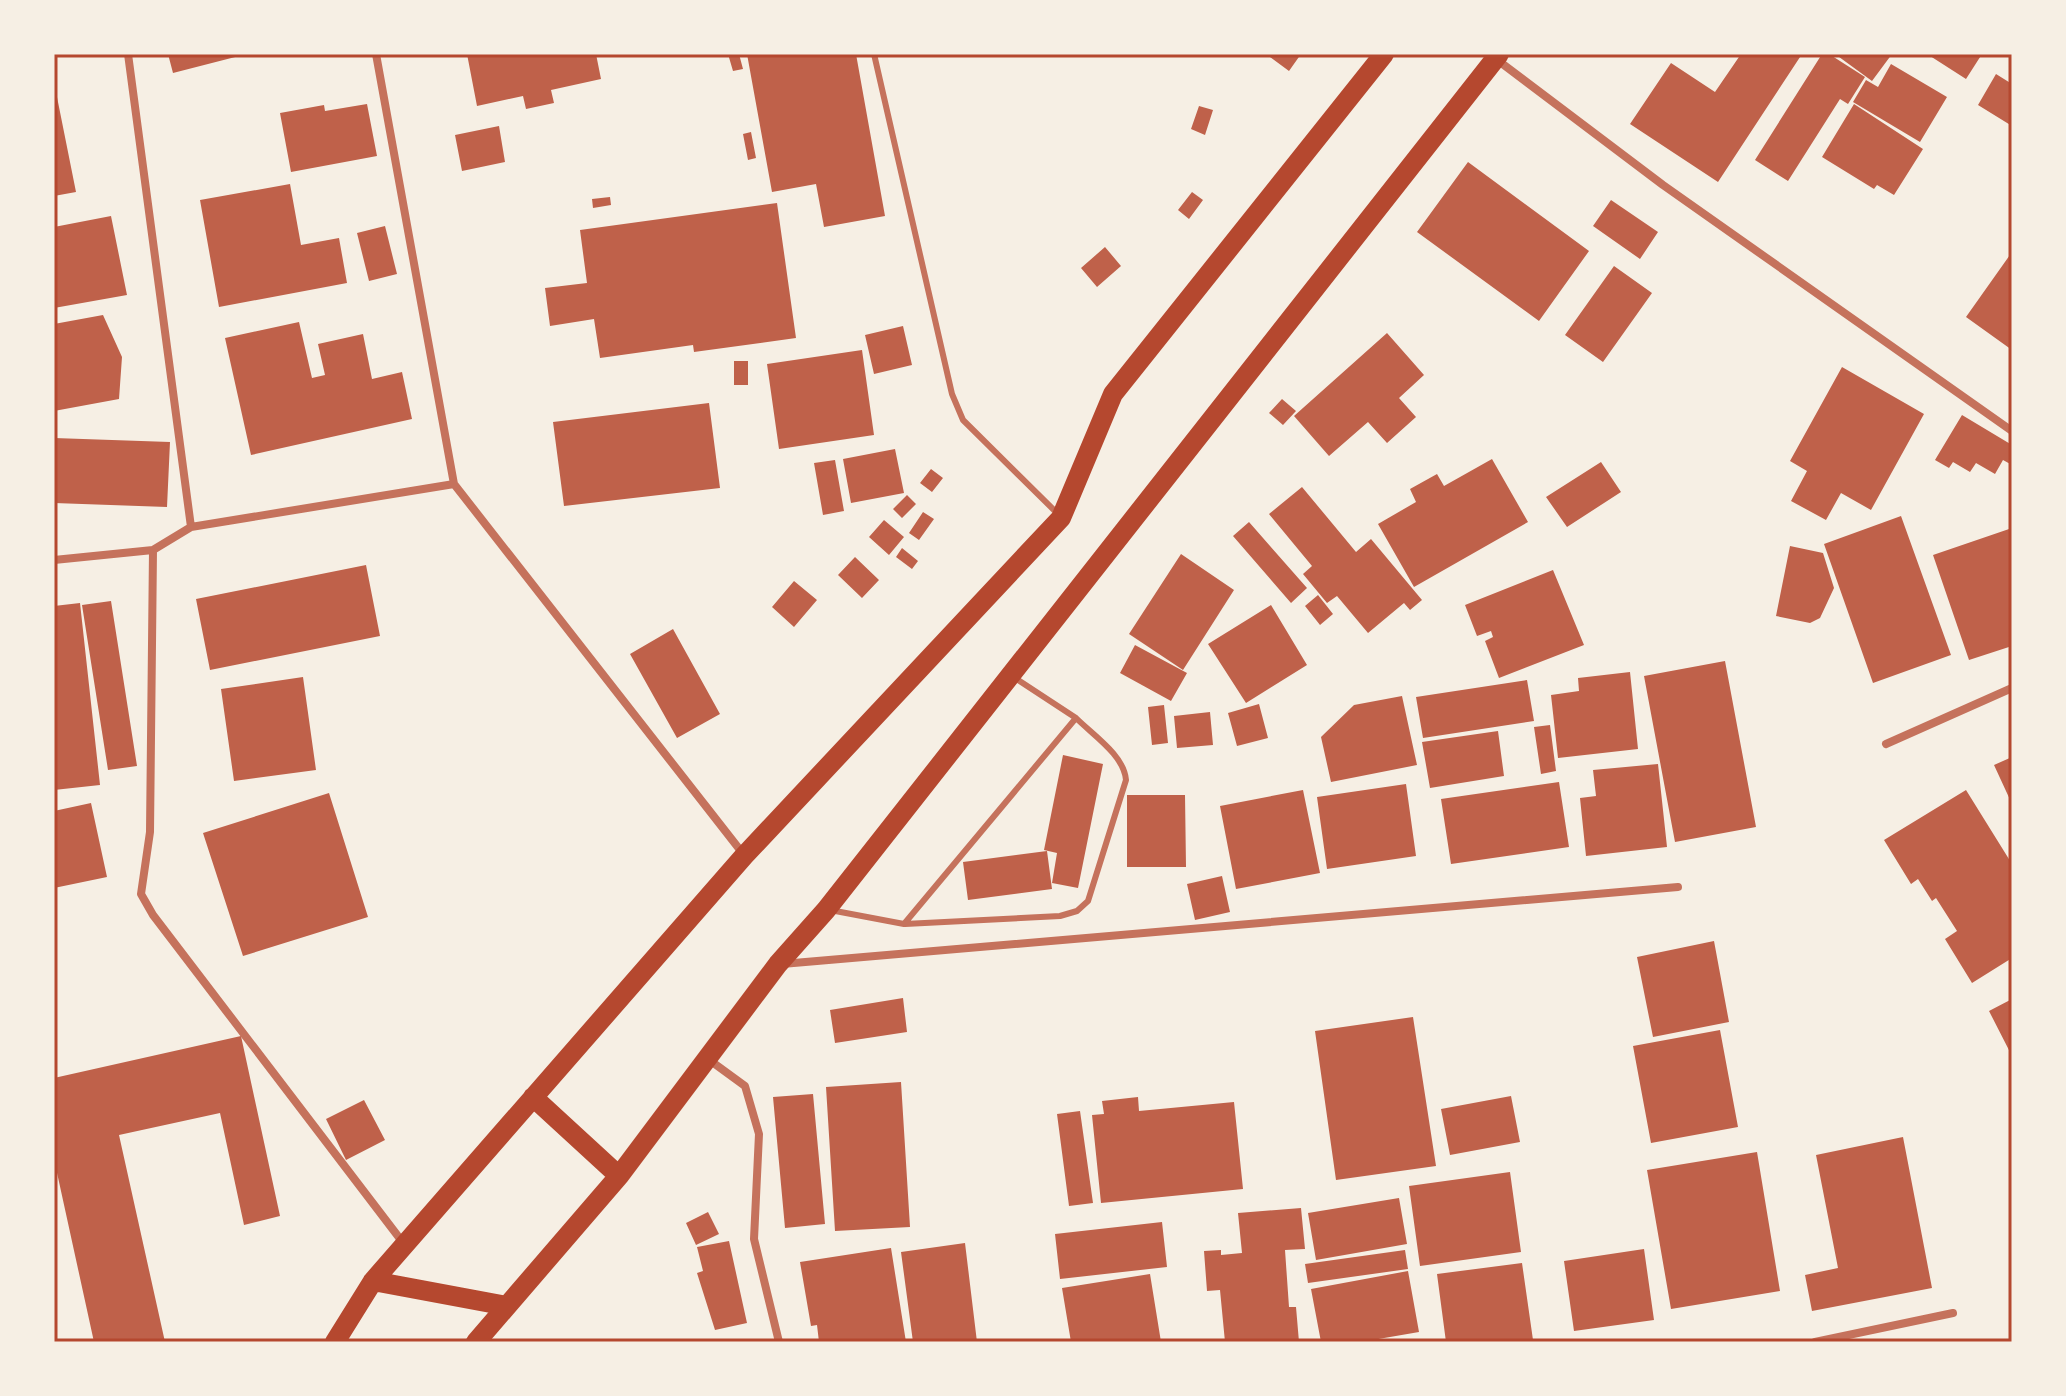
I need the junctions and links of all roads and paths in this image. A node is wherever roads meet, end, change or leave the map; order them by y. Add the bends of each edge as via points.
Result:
1 (128, 54) edge
2 (376, 54) edge
3 (874, 54) edge
4 (1384, 54) edge
5 (1498, 56) edge
6 (2012, 431) edge
7 (454, 484) junction
8 (1061, 518) junction
9 (191, 527) junction
10 (153, 550) junction
11 (54, 560) edge
12 (1011, 675) junction
13 (2012, 688) edge
14 (1076, 718) junction
15 (1886, 744) dead end
16 (744, 856) junction
17 (1678, 887) dead end
18 (826, 910) junction
19 (904, 924) junction
20 (778, 964) junction
21 (708, 1059) junction
22 (533, 1097) junction
23 (619, 1176) junction
24 (406, 1246) junction
25 (373, 1281) junction
26 (507, 1306) junction
27 (1953, 1313) dead end
28 (335, 1342) edge
29 (476, 1342) edge
30 (779, 1342) edge
31 (1815, 1342) edge

1 - 9 street
2 - 7 street
3 - 8 lane via 957,407 981,440
4 - 8 main road via 1113,394
5 - 6 street via 1663,185
5 - 12 main road
7 - 9 street
7 - 16 street
8 - 16 main road
9 - 10 street
10 - 11 street
10 - 24 street via 150,832 141,894
12 - 14 lane
12 - 18 main road
13 - 15 street
14 - 19 lane
14 - 19 lane via 1118,759 1126,780 1088,901 1060,916
16 - 22 main road
17 - 20 street
18 - 19 lane
18 - 20 main road
20 - 21 main road
21 - 23 main road
21 - 30 street via 745,1086 759,1134 754,1239
22 - 23 main road
22 - 24 main road
23 - 26 main road
24 - 25 main road
25 - 26 main road
25 - 28 main road
26 - 29 main road
27 - 31 street

